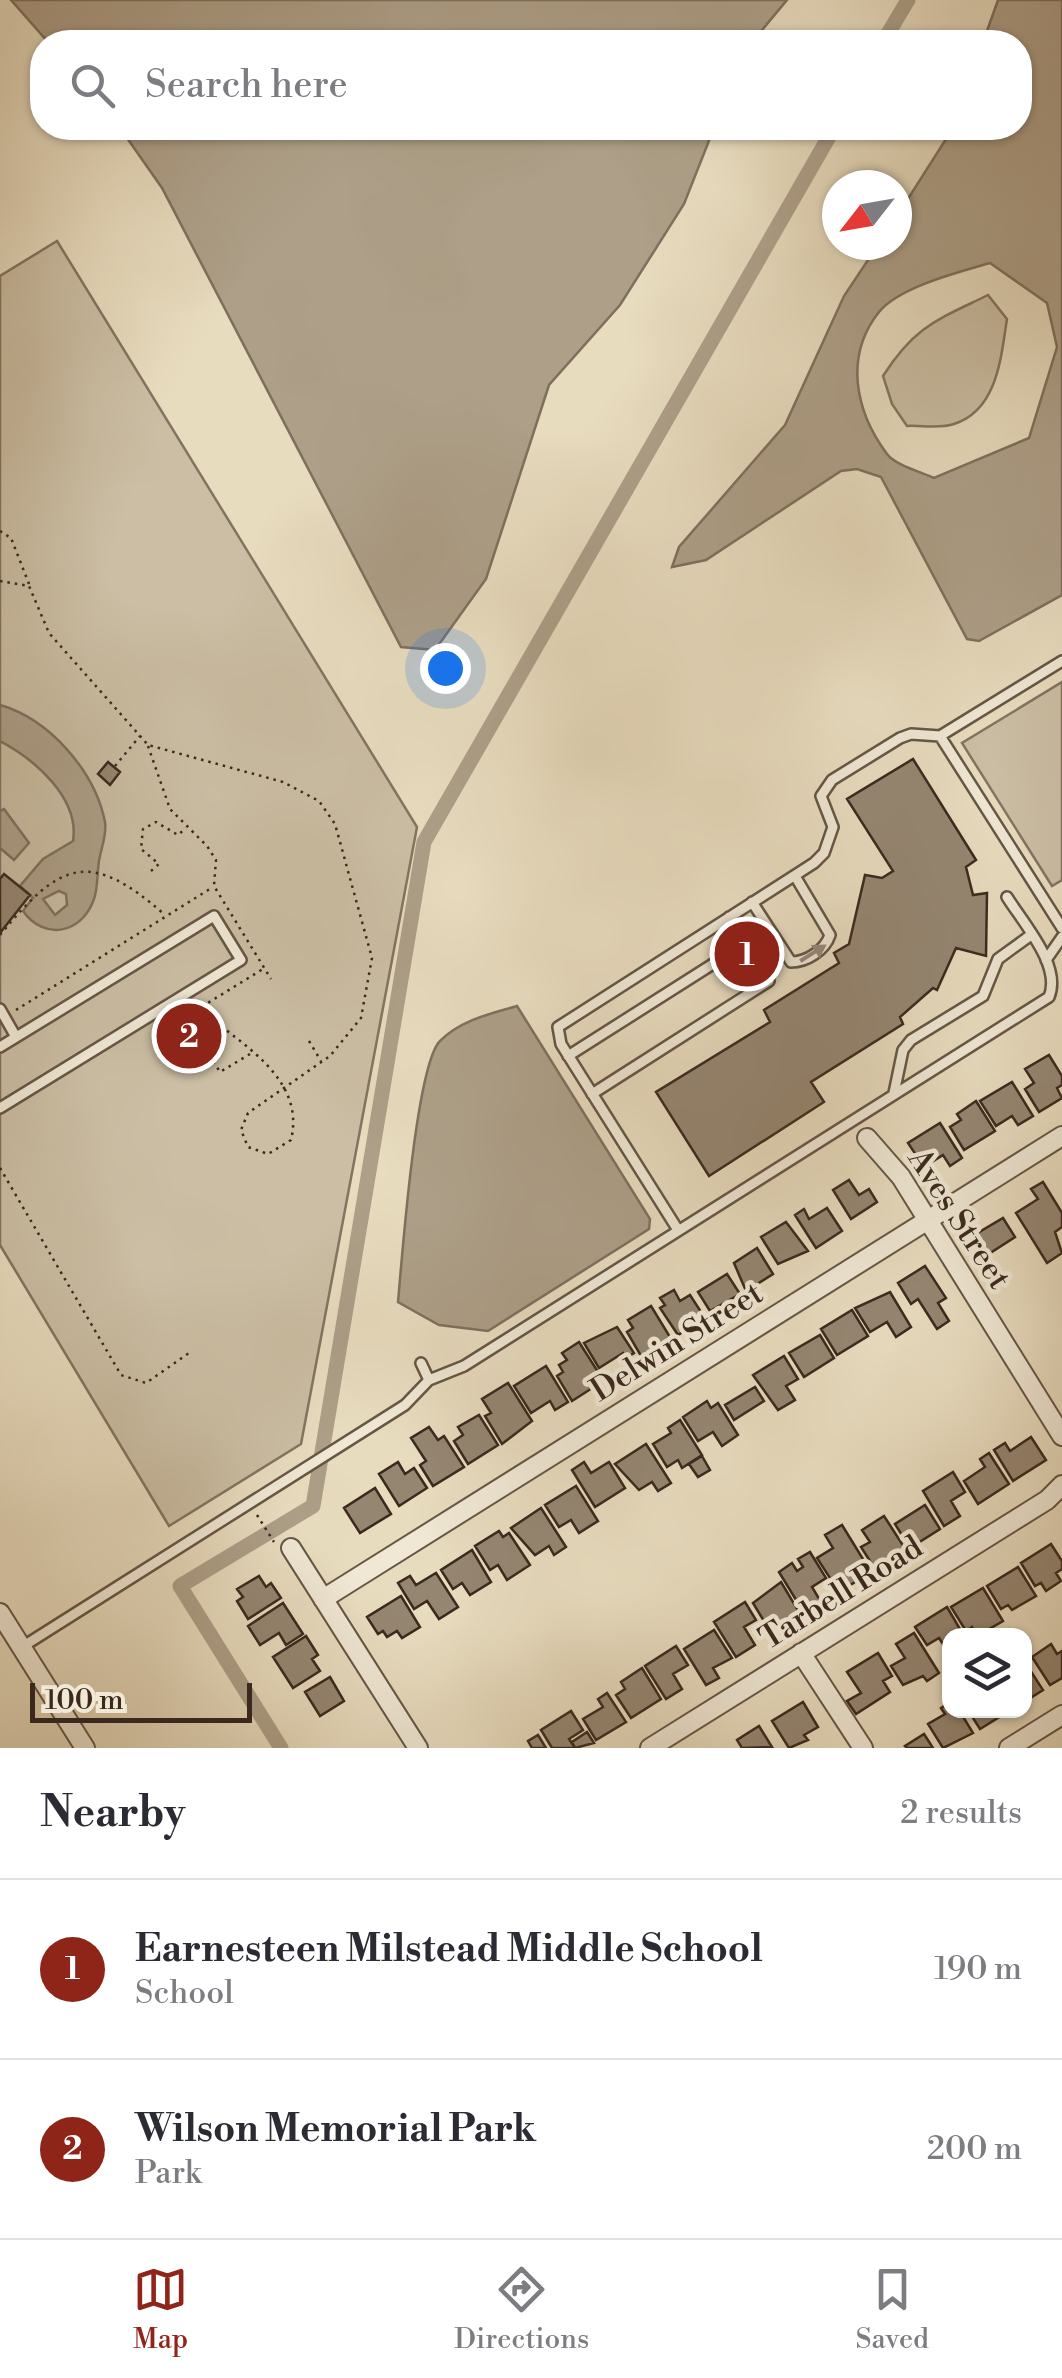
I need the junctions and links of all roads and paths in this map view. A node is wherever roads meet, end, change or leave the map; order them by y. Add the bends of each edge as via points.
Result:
1 (0, 531) edge
2 (0, 581) edge
3 (30, 586) junction
4 (1062, 661) edge
5 (140, 736) junction
6 (940, 736) junction
7 (148, 745) junction
8 (115, 766) dead end
9 (186, 828) junction
10 (151, 871) dead end
11 (796, 876) junction
12 (214, 886) junction
13 (1007, 897) dead end
14 (752, 902) junction
15 (166, 916) junction
16 (729, 917) junction
17 (1062, 928) edge
18 (0, 934) edge
19 (1030, 935) junction
20 (1062, 938) edge
21 (746, 944) junction
22 (1046, 960) junction
23 (265, 968) junction
24 (271, 978) dead end
25 (199, 1008) junction
26 (2, 1013) edge
27 (16, 1037) junction
28 (309, 1041) dead end
29 (0, 1048) edge
30 (251, 1053) junction
31 (568, 1056) junction
32 (322, 1061) junction
33 (286, 1083) junction
34 (592, 1094) junction
35 (894, 1094) junction
36 (0, 1108) edge
37 (854, 1118) junction
38 (1062, 1136) edge
39 (867, 1138) joint
40 (0, 1168) edge
41 (928, 1220) junction
42 (678, 1230) junction
43 (189, 1353) dead end
44 (421, 1363) dead end
45 (429, 1380) junction
46 (1062, 1436) edge
47 (1062, 1485) edge
48 (261, 1522) dead end
49 (283, 1545) joint
50 (323, 1599) junction
51 (0, 1613) edge
52 (22, 1647) junction
53 (801, 1653) junction
54 (1062, 1715) edge
55 (82, 1747) edge
56 (418, 1748) edge
57 (650, 1748) edge
58 (863, 1748) edge
59 (1009, 1748) edge

1 - 3 path via 10,538
2 - 3 path
3 - 5 path via 49,634
4 - 6 lane
5 - 7 path
5 - 8 path
6 - 11 lane via 900,738 832,780 821,796 833,827 824,853
6 - 17 lane
7 - 9 path via 170,809
7 - 32 path via 282,782 319,802 335,824 372,958 361,1018
9 - 10 path via 178,835 156,822 143,829 141,849 159,864
9 - 12 path via 216,860
11 - 14 lane
14 -> 11 lane via 791,962 800,962 830,936
12 - 15 path
12 - 23 path
13 - 19 lane
14 - 16 lane
15 - 18 path via 139,892 98,872 52,879
15 - 26 path
16 - 21 lane
16 - 31 lane via 566,1018 558,1034
19 - 22 lane
19 - 35 lane via 998,959 983,996 912,1040 899,1062
20 - 22 lane
21 - 31 lane
21 - 34 lane via 770,981
22 - 35 lane via 1055,986 1048,997
23 - 24 path
23 - 25 path
25 - 30 path
25 - 30 path via 185,1017 220,1072
26 - 27 lane
27 - 29 lane
27 - 36 lane via 214,916 241,960
28 - 32 path
30 - 33 path
31 - 34 lane
32 - 33 path
33 - 33 path via 296,1120 291,1140 268,1154 248,1147 241,1130 248,1113
34 - 42 lane
35 - 37 lane
37 - 39 lane
37 - 42 lane
38 - 41 street, Delwin Street
39 - 41 street, Aves Street
40 - 43 path via 121,1375 146,1383
41 - 46 street, Aves Street
41 - 50 street, Delwin Street
42 - 45 lane via 464,1366
44 - 45 lane
45 - 52 lane via 405,1404
47 - 53 street, Tarbell Road
48 - 49 path
49 - 50 street
50 - 56 street
51 - 52 street
52 - 55 street
53 - 57 street, Tarbell Road
53 - 58 street
54 - 59 street

